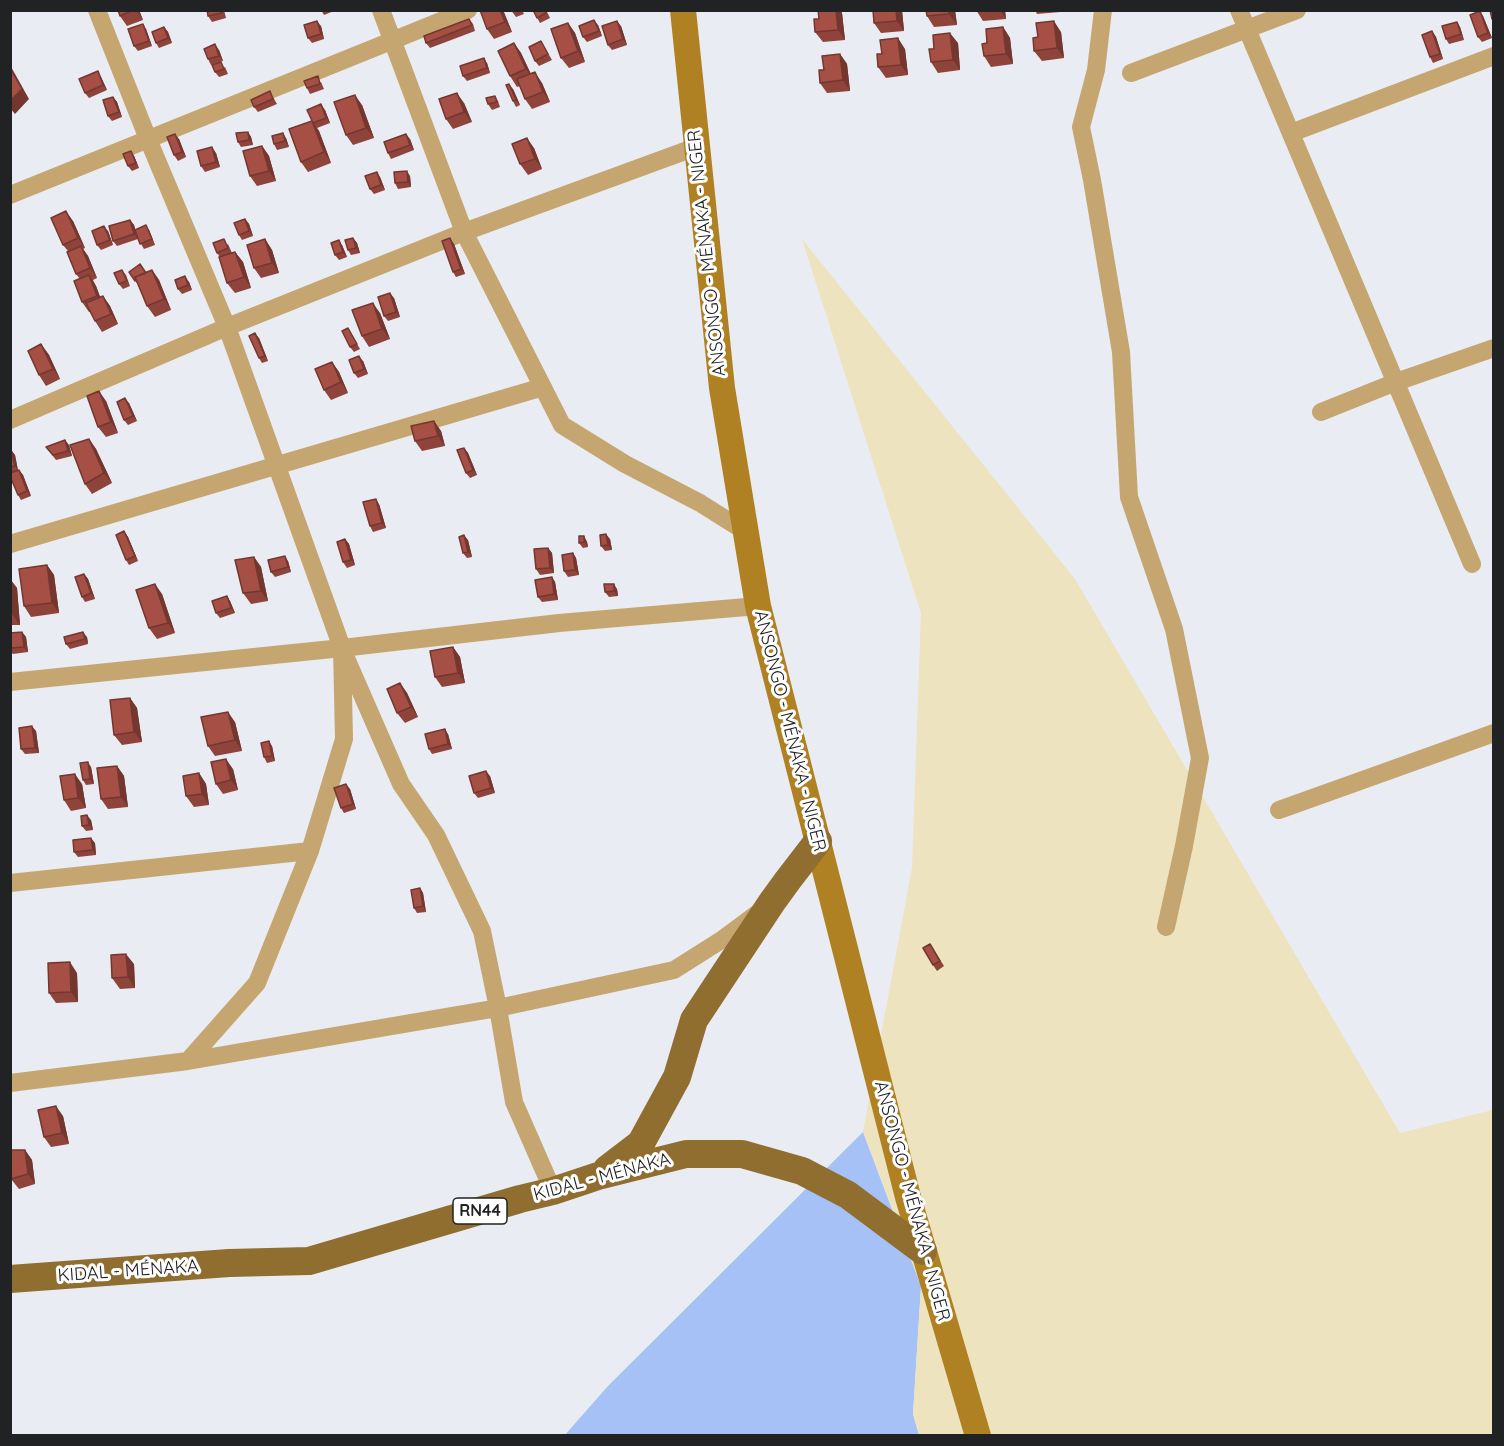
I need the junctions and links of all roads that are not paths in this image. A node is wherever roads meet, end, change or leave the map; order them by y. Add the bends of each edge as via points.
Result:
1 (97, 10) edge
2 (381, 10) edge
3 (468, 10) edge
4 (683, 10) edge
5 (1103, 10) edge
6 (1239, 10) edge
7 (1297, 10) edge
8 (1247, 29) junction
9 (393, 41) junction
10 (1494, 56) edge
11 (1131, 73) dead end
12 (1291, 133) junction
13 (148, 139) junction
14 (696, 147) junction
15 (10, 195) edge
16 (464, 231) junction
17 (227, 327) junction
18 (1494, 348) edge
19 (1396, 382) junction
20 (543, 387) junction
21 (1321, 412) dead end
22 (10, 420) edge
23 (276, 465) junction
24 (746, 532) junction
25 (10, 544) edge
26 (1472, 564) dead end
27 (758, 606) junction
28 (342, 648) junction
29 (10, 682) edge
30 (1494, 733) edge
31 (1279, 810) dead end
32 (818, 841) junction
33 (310, 851) junction
34 (10, 883) edge
35 (772, 902) junction
36 (1166, 927) dead end
37 (498, 1008) junction
38 (188, 1061) junction
39 (10, 1083) edge
40 (598, 1176) junction
41 (553, 1191) junction
42 (924, 1251) junction
43 (10, 1279) edge
44 (978, 1436) edge

1 - 13 street
2 - 9 street
3 - 9 street
4 - 14 main road, ANSONGO - MÉNAKA - NIGER
5 - 36 street via 1096,70 1081,127 1121,352 1129,496 1174,629 1200,758
6 - 8 street
7 - 8 street
8 - 11 street
8 - 12 street
9 - 13 street
9 - 16 street
10 - 12 street
12 - 19 street
13 - 15 street
13 - 17 street
14 - 16 street
14 - 24 main road, ANSONGO - MÉNAKA - NIGER via 722,388
16 - 17 street
16 - 20 street
17 - 22 street
17 - 23 street
18 - 19 street
19 - 21 street
19 - 26 street
20 - 23 street
20 - 24 street via 562,425
23 - 25 street
23 - 28 street
24 - 27 main road, ANSONGO - MÉNAKA - NIGER
27 - 28 street via 559,623
27 - 32 main road, ANSONGO - MÉNAKA - NIGER
28 - 29 street
28 - 33 street via 344,739
28 - 37 street via 401,784 436,835 482,931
30 - 31 street
32 - 35 main road
32 - 42 main road, ANSONGO - MÉNAKA - NIGER
33 - 34 street
33 - 38 street via 257,983
35 - 37 street via 674,970
35 - 40 main road via 694,1020 677,1077 641,1143
37 - 38 street
37 - 41 street via 514,1102
38 - 39 street
40 - 41 main road, KIDAL - MÉNAKA / RN44
40 - 42 main road, KIDAL - MÉNAKA / RN44 via 686,1154 742,1154 802,1171 848,1195
41 - 43 main road, KIDAL - MÉNAKA / RN44 via 309,1261
42 - 44 main road, ANSONGO - MÉNAKA - NIGER

